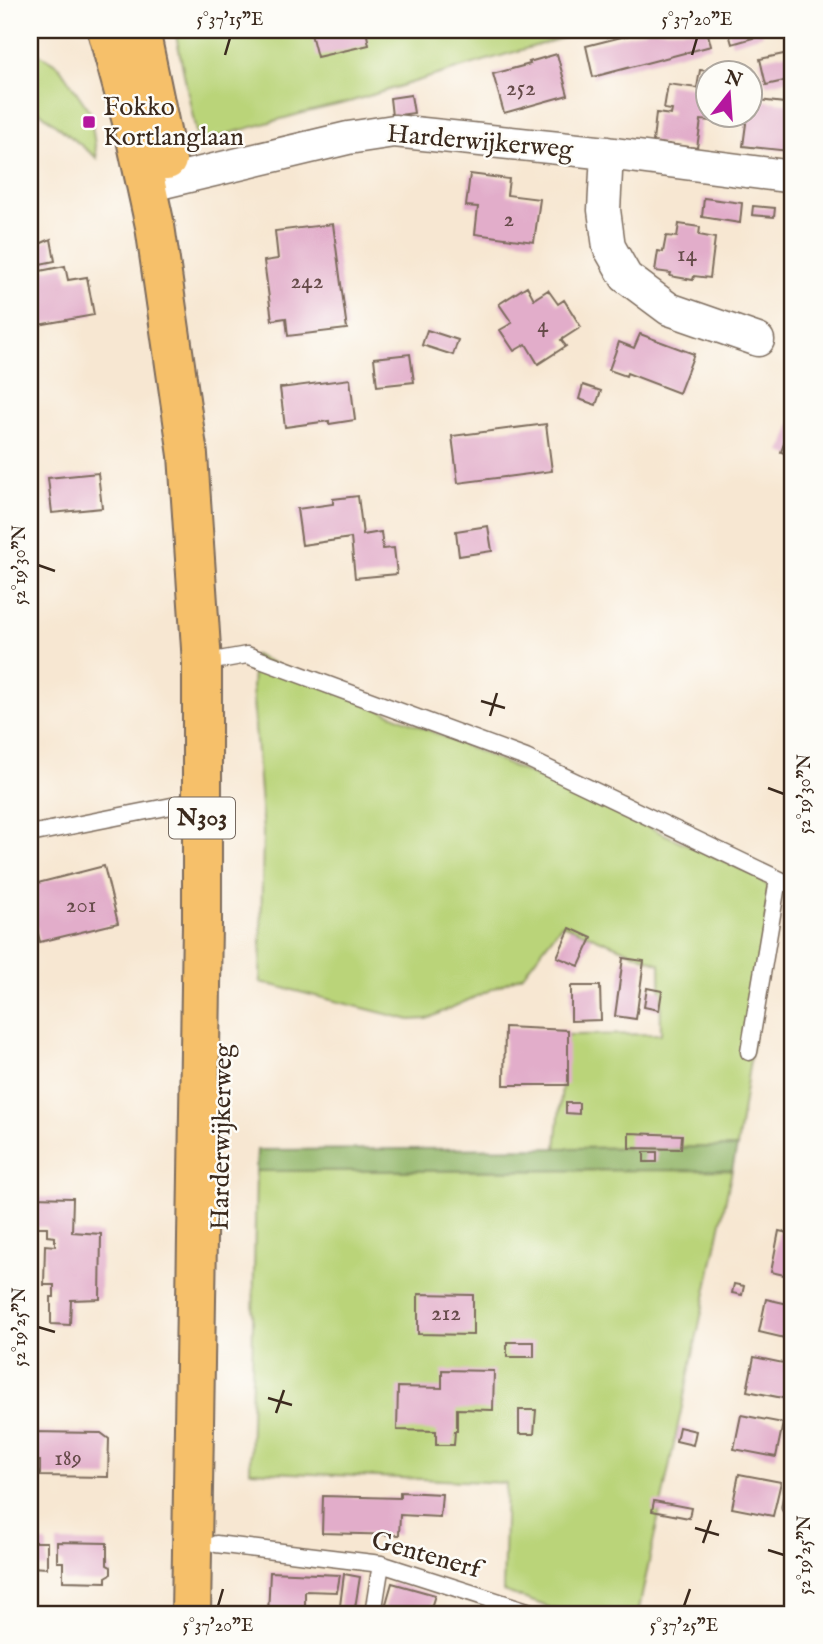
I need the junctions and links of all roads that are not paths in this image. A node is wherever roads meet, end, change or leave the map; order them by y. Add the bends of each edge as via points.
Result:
1 (107, 30) edge
2 (140, 30) edge
3 (607, 153) junction
4 (793, 177) edge
5 (159, 183) junction
6 (758, 341) dead end
7 (213, 661) junction
8 (202, 800) junction
9 (30, 834) edge
10 (786, 883) edge
11 (749, 1052) dead end
12 (793, 1488) edge
13 (790, 1507) dead end
14 (216, 1544) junction
15 (381, 1564) junction
16 (504, 1609) edge
17 (191, 1614) edge
18 (215, 1614) edge
19 (373, 1614) edge
20 (537, 1614) edge

1 - 5 main road, Harderwijkerweg / N303
2 - 5 main road, Harderwijkerweg / N303
3 - 4 street, Harderwijkerweg
3 - 5 street, Harderwijkerweg via 394,131
3 - 6 street via 604,210 609,247 626,277 669,309
5 - 7 main road, Harderwijkerweg / N303 via 155,226
7 - 8 main road, Harderwijkerweg / N303
7 - 10 lane via 247,655 526,758
7 - 14 main road, Harderwijkerweg / N303 via 226,926
8 - 9 lane
8 - 17 main road, Harderwijkerweg / N303
10 - 11 lane
12 - 13 lane
14 - 15 lane, Gentenerf
14 - 18 main road, Harderwijkerweg / N303
15 - 16 lane, Gentenerf
15 - 19 lane
16 - 20 lane, Gentenerf

